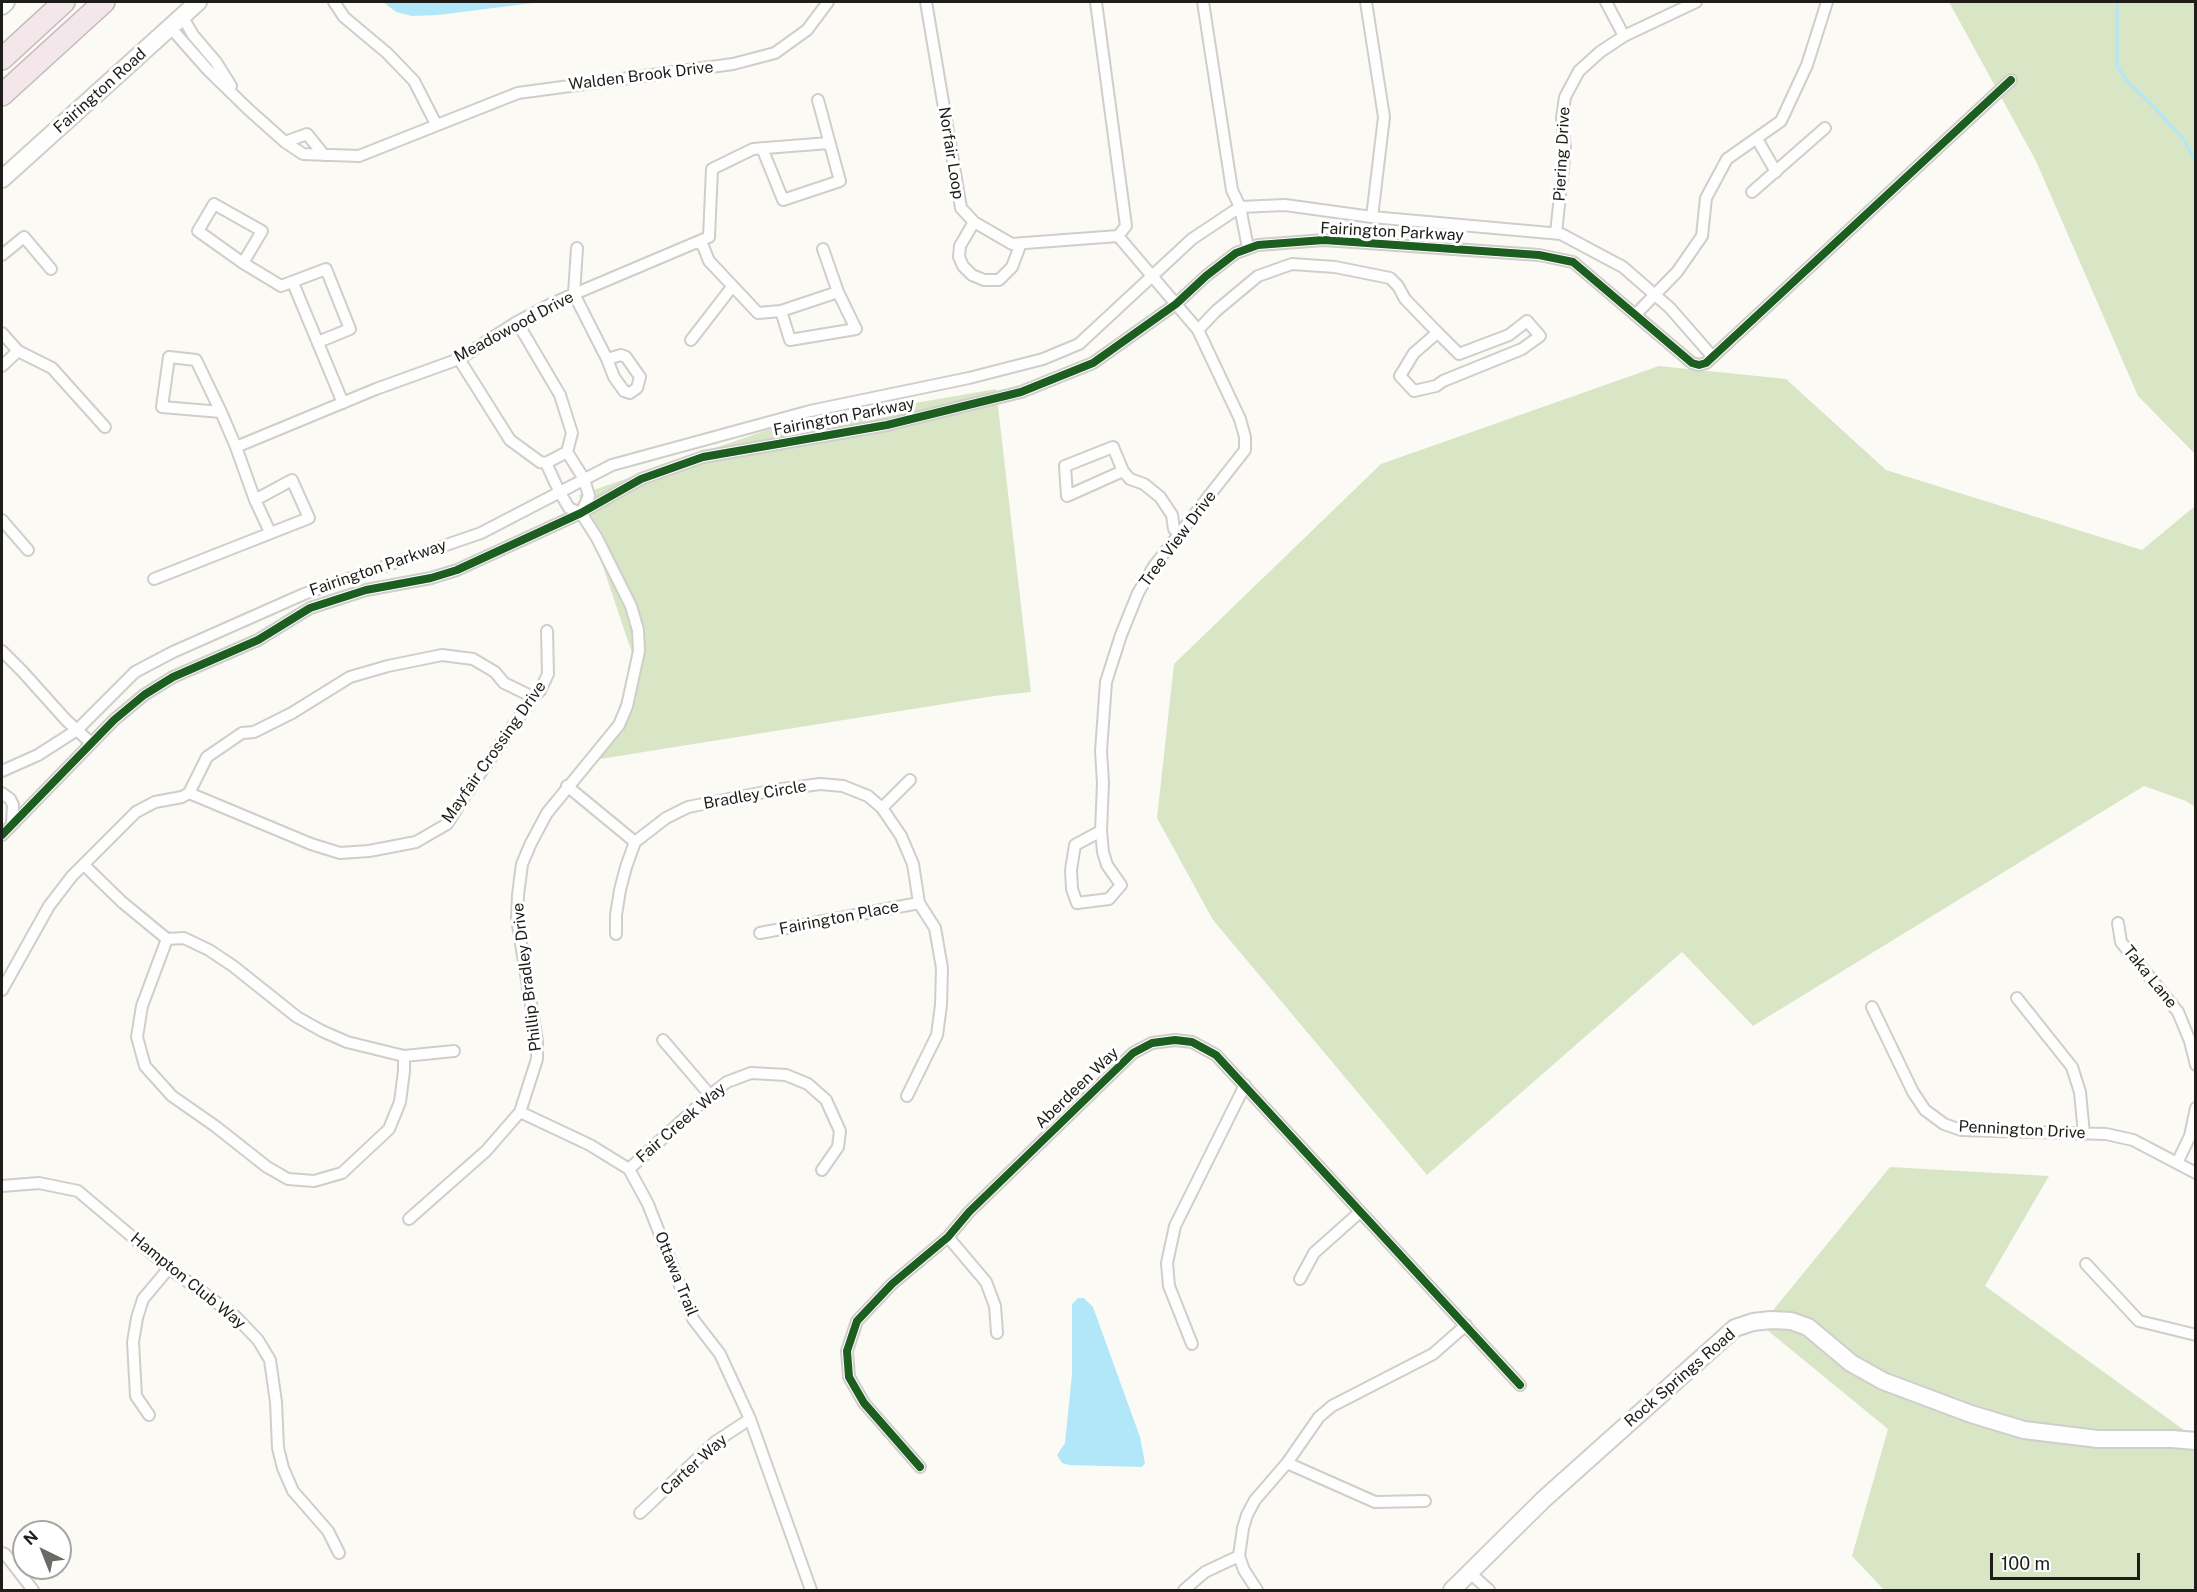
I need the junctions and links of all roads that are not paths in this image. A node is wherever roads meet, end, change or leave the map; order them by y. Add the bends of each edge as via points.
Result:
1 (6, 2) edge
2 (64, 2) edge
3 (104, 2) edge
4 (198, 2) edge
5 (334, 2) edge
6 (828, 2) edge
7 (926, 2) edge
8 (1096, 2) edge
9 (1203, 2) edge
10 (1366, 2) edge
11 (1606, 2) edge
12 (1696, 2) edge
13 (1827, 2) edge
14 (2, 6) edge
15 (176, 22) junction
16 (1624, 36) junction
17 (2, 59) edge
18 (2011, 80) dead end
19 (2, 95) edge
20 (818, 100) dead end
21 (240, 102) junction
22 (436, 124) junction
23 (1825, 128) dead end
24 (1757, 139) junction
25 (285, 142) junction
26 (829, 143) junction
27 (762, 148) junction
28 (324, 155) junction
29 (1776, 172) junction
30 (2, 179) edge
31 (1752, 192) dead end
32 (1240, 207) junction
33 (1372, 217) junction
34 (974, 222) junction
35 (1556, 233) junction
36 (1118, 236) junction
37 (698, 242) junction
38 (1021, 243) junction
39 (577, 248) dead end
40 (1248, 248) junction
41 (823, 249) dead end
42 (2, 255) edge
43 (243, 264) junction
44 (51, 268) dead end
45 (1152, 278) junction
46 (293, 283) junction
47 (732, 287) junction
48 (838, 292) junction
49 (574, 294) junction
50 (1654, 294) junction
51 (1176, 304) junction
52 (781, 311) junction
53 (1635, 315) junction
54 (516, 322) junction
55 (1198, 330) junction
56 (1435, 330) junction
57 (2, 333) edge
58 (691, 340) dead end
59 (318, 342) junction
60 (18, 351) junction
61 (1712, 356) junction
62 (459, 359) junction
63 (607, 359) dead end
64 (2, 366) edge
65 (344, 403) junction
66 (221, 412) junction
67 (105, 427) dead end
68 (236, 447) junction
69 (567, 452) junction
70 (546, 463) junction
71 (1123, 471) junction
72 (584, 479) junction
73 (559, 491) junction
74 (255, 500) junction
75 (581, 513) junction
76 (2, 520) edge
77 (270, 532) junction
78 (1179, 534) junction
79 (28, 550) dead end
80 (154, 579) dead end
81 (547, 631) dead end
82 (2, 651) edge
83 (533, 698) junction
84 (77, 730) junction
85 (91, 743) junction
86 (2, 771) edge
87 (910, 780) dead end
88 (567, 786) junction
89 (2, 793) edge
90 (189, 793) junction
91 (882, 808) junction
92 (12, 823) junction
93 (1101, 831) junction
94 (2, 835) edge
95 (636, 842) junction
96 (84, 865) junction
97 (919, 903) junction
98 (2118, 923) dead end
99 (760, 933) dead end
100 (616, 934) dead end
101 (167, 939) junction
102 (2, 990) edge
103 (2017, 998) dead end
104 (1872, 1007) dead end
105 (663, 1040) dead end
106 (454, 1051) dead end
107 (404, 1056) junction
108 (2196, 1065) edge
109 (1245, 1085) junction
110 (710, 1095) junction
111 (907, 1096) dead end
112 (2196, 1108) edge
113 (520, 1112) junction
114 (2084, 1134) junction
115 (2177, 1162) junction
116 (629, 1169) junction
117 (822, 1170) dead end
118 (2196, 1173) edge
119 (2, 1186) edge
120 (1360, 1212) junction
121 (408, 1219) dead end
122 (948, 1237) junction
123 (2086, 1264) dead end
124 (170, 1268) junction
125 (1300, 1280) dead end
126 (1466, 1325) junction
127 (997, 1333) dead end
128 (2196, 1335) edge
129 (1192, 1344) dead end
130 (1520, 1385) dead end
131 (149, 1415) dead end
132 (750, 1419) junction
133 (2196, 1442) edge
134 (1287, 1463) junction
135 (920, 1467) dead end
136 (1425, 1501) dead end
137 (640, 1513) dead end
138 (2, 1553) edge
139 (339, 1554) dead end
140 (1239, 1557) junction
141 (1470, 1573) junction
142 (33, 1590) edge
143 (811, 1590) edge
144 (1184, 1590) edge
145 (1257, 1590) edge
146 (1452, 1590) edge
147 (1489, 1590) edge

1 - 14 street
2 - 17 highway
3 - 19 highway
4 - 15 street, Fairington Road
5 - 22 street via 344,17 414,81
6 - 22 street, Walden Brook Drive via 807,30 775,53 733,64 518,93
7 - 34 street, Norfair Loop via 961,208
8 - 36 street via 1126,226
9 - 32 street via 1232,190
10 - 33 street via 1384,117
11 - 16 street
12 - 16 street, Piering Drive
13 - 24 street via 1807,64 1781,121
15 - 21 street, Walden Brook Drive via 208,70
15 - 21 street, Walden Brook Drive via 216,62
15 - 30 street, Fairington Road
16 - 35 street, Piering Drive via 1579,71 1565,98 1565,149
18 - 61 street
20 - 26 street
21 - 25 street, Walden Brook Drive
22 - 28 street, Walden Brook Drive via 359,156
23 - 29 street
24 - 29 street
24 - 50 street via 1727,159 1706,198 1702,236 1677,272
25 - 28 street, Walden Brook Drive via 303,154
25 - 28 street via 307,134
26 - 27 street
26 - 27 street via 840,181 783,200
27 - 37 street via 712,169 709,237
29 - 31 street
32 - 33 street, Fairington Parkway via 1285,205
32 - 40 street
32 - 45 street, Fairington Parkway via 1192,239
33 - 35 street, Fairington Parkway
34 - 38 street, Norfair Loop via 1012,244
34 - 38 street via 960,246 959,258 972,275 999,280 1012,267
35 - 50 street, Fairington Parkway via 1623,267
36 - 38 street, Norfair Loop
36 - 45 street
37 - 47 street
37 - 49 street, Meadowood Drive
39 - 49 street
40 - 51 street, Fairington Parkway via 1206,276
40 - 53 street, Fairington Parkway via 1324,240 1539,255 1573,262
41 - 48 street
42 - 44 street via 24,237
43 - 43 street via 198,231 214,204 262,231
43 - 46 street via 281,286
45 - 51 street, Tree View Drive
45 - 72 street, Fairington Parkway via 1079,344 1043,359 810,411 612,465
46 - 59 street
46 - 59 street via 326,269 350,329
47 - 52 street via 758,313
47 - 58 street
48 - 52 street
48 - 52 street via 856,329 790,340
49 - 54 street, Meadowood Drive
49 - 63 street
50 - 53 street
50 - 61 street, Fairington Parkway
51 - 55 street, Tree View Drive
51 - 75 street, Fairington Parkway via 1093,363 1022,392 887,425 703,457 641,479
53 - 61 street, Fairington Parkway via 1692,363 1706,363
54 - 62 street, Meadowood Drive
54 - 69 street via 560,395 572,433
55 - 56 street via 1258,276 1292,264 1335,267 1390,278
55 - 78 street, Tree View Drive via 1240,419 1245,450
56 - 56 street via 1459,354 1509,335 1527,321 1540,336 1522,349 1436,386 1414,391 1400,376 1414,353 1436,334
57 - 60 street
59 - 65 street
60 - 64 street
60 - 67 street via 52,368
62 - 65 street, Meadowood Drive
62 - 70 street via 510,440
65 - 68 street, Meadowood Drive
66 - 66 street via 196,360 169,357 162,407
66 - 68 street
68 - 74 street
69 - 70 street
69 - 72 street
70 - 73 street, Phillip Bradley Drive
71 - 71 street via 1114,476 1067,496 1065,466 1113,447
71 - 78 street via 1160,497
72 - 73 street, Fairington Parkway
72 - 75 street via 589,496
73 - 75 street, Phillip Bradley Drive via 569,508
73 - 84 street, Fairington Parkway via 481,533 304,594 173,652 135,672
74 - 77 street
74 - 77 street via 292,480 309,518
75 - 85 street, Fairington Parkway via 456,570 366,590 310,608 258,640 164,683 136,701
75 - 88 street, Phillip Bradley Drive via 631,606 639,651 619,725
76 - 79 street
77 - 80 street
78 - 93 street, Tree View Drive via 1138,593 1106,682
81 - 83 street, Mayfair Crossing Drive via 548,674
82 - 84 street
83 - 90 street via 473,659 442,655 388,666 350,677 292,713 254,732 242,733 207,757
83 - 90 street, Mayfair Crossing Drive via 447,824 416,842 340,852 311,844
84 - 85 street
84 - 86 street, Fairington Parkway via 38,755
85 - 92 street, Fairington Parkway
87 - 91 street
88 - 95 street
88 - 113 street, Phillip Bradley Drive via 547,813 522,864 517,919 537,1059
89 - 92 street via 13,805
90 - 96 street via 155,802 136,813
91 - 95 street, Bradley Circle via 868,796 843,786 820,784 774,790 688,807 666,818
91 - 97 street, Bradley Circle via 901,836 913,864
92 - 94 street, Fairington Parkway
93 - 93 street, Tree View Drive via 1075,845 1071,870 1077,903 1109,899 1121,885 1107,865
95 - 100 street via 620,890
96 - 101 street
96 - 102 street via 49,906
97 - 99 street, Fairington Place
97 - 111 street, Bradley Circle via 935,928 942,968 941,1005 937,1035
98 - 108 street, Taka Lane via 2121,942 2178,1012
101 - 107 street via 184,938 208,950 297,1017 322,1031 347,1042
101 - 107 street via 142,1006 137,1037 145,1066 172,1096 288,1179 315,1181 342,1173 389,1129 400,1102
103 - 114 street via 2072,1067 2080,1092
104 - 114 street, Pennington Drive via 1913,1092 1925,1110 1944,1124 1960,1130
105 - 110 street
106 - 107 street
109 - 120 street, Aberdeen Way
109 - 122 street, Aberdeen Way via 1216,1055 1192,1042 1152,1043 1133,1053
109 - 129 street via 1175,1226 1167,1263 1169,1286
110 - 116 street, Fair Creek Way
110 - 117 street, Fair Creek Way via 727,1082 751,1073 786,1075 808,1084 826,1100 840,1131 838,1147
112 - 115 street via 2190,1136
113 - 116 street, Ottawa Trail via 590,1145
113 - 121 street, Phillip Bradley Drive via 486,1151
114 - 115 street, Pennington Drive via 2133,1140
115 - 118 street, Pennington Drive
116 - 132 street, Ottawa Trail via 648,1204 693,1319 720,1354
119 - 124 street, Hampton Club Way via 39,1182 78,1191
120 - 125 street via 1314,1253
120 - 126 street, Aberdeen Way
122 - 127 street via 986,1282 996,1306
122 - 135 street, Aberdeen Way via 892,1284 856,1321 847,1351 849,1377 864,1403
123 - 128 street via 2139,1321
124 - 131 street via 143,1299 133,1342 136,1396
124 - 139 street, Hampton Club Way via 235,1316 258,1340 270,1360 283,1468 293,1491 328,1531
126 - 130 street, Aberdeen Way
126 - 134 street via 1432,1354 1332,1406 1319,1417
132 - 137 street, Carter Way via 715,1442
132 - 143 street, Ottawa Trail
133 - 141 street, Rock Springs Road via 2172,1438 2098,1439 2024,1430 1883,1381 1851,1363 1808,1326 1781,1320 1753,1322 1735,1328 1544,1499
134 - 136 street via 1375,1502
134 - 140 street via 1247,1515
138 - 142 street
140 - 144 street via 1205,1572
140 - 145 street
141 - 146 street, Rock Springs Road
141 - 147 street

